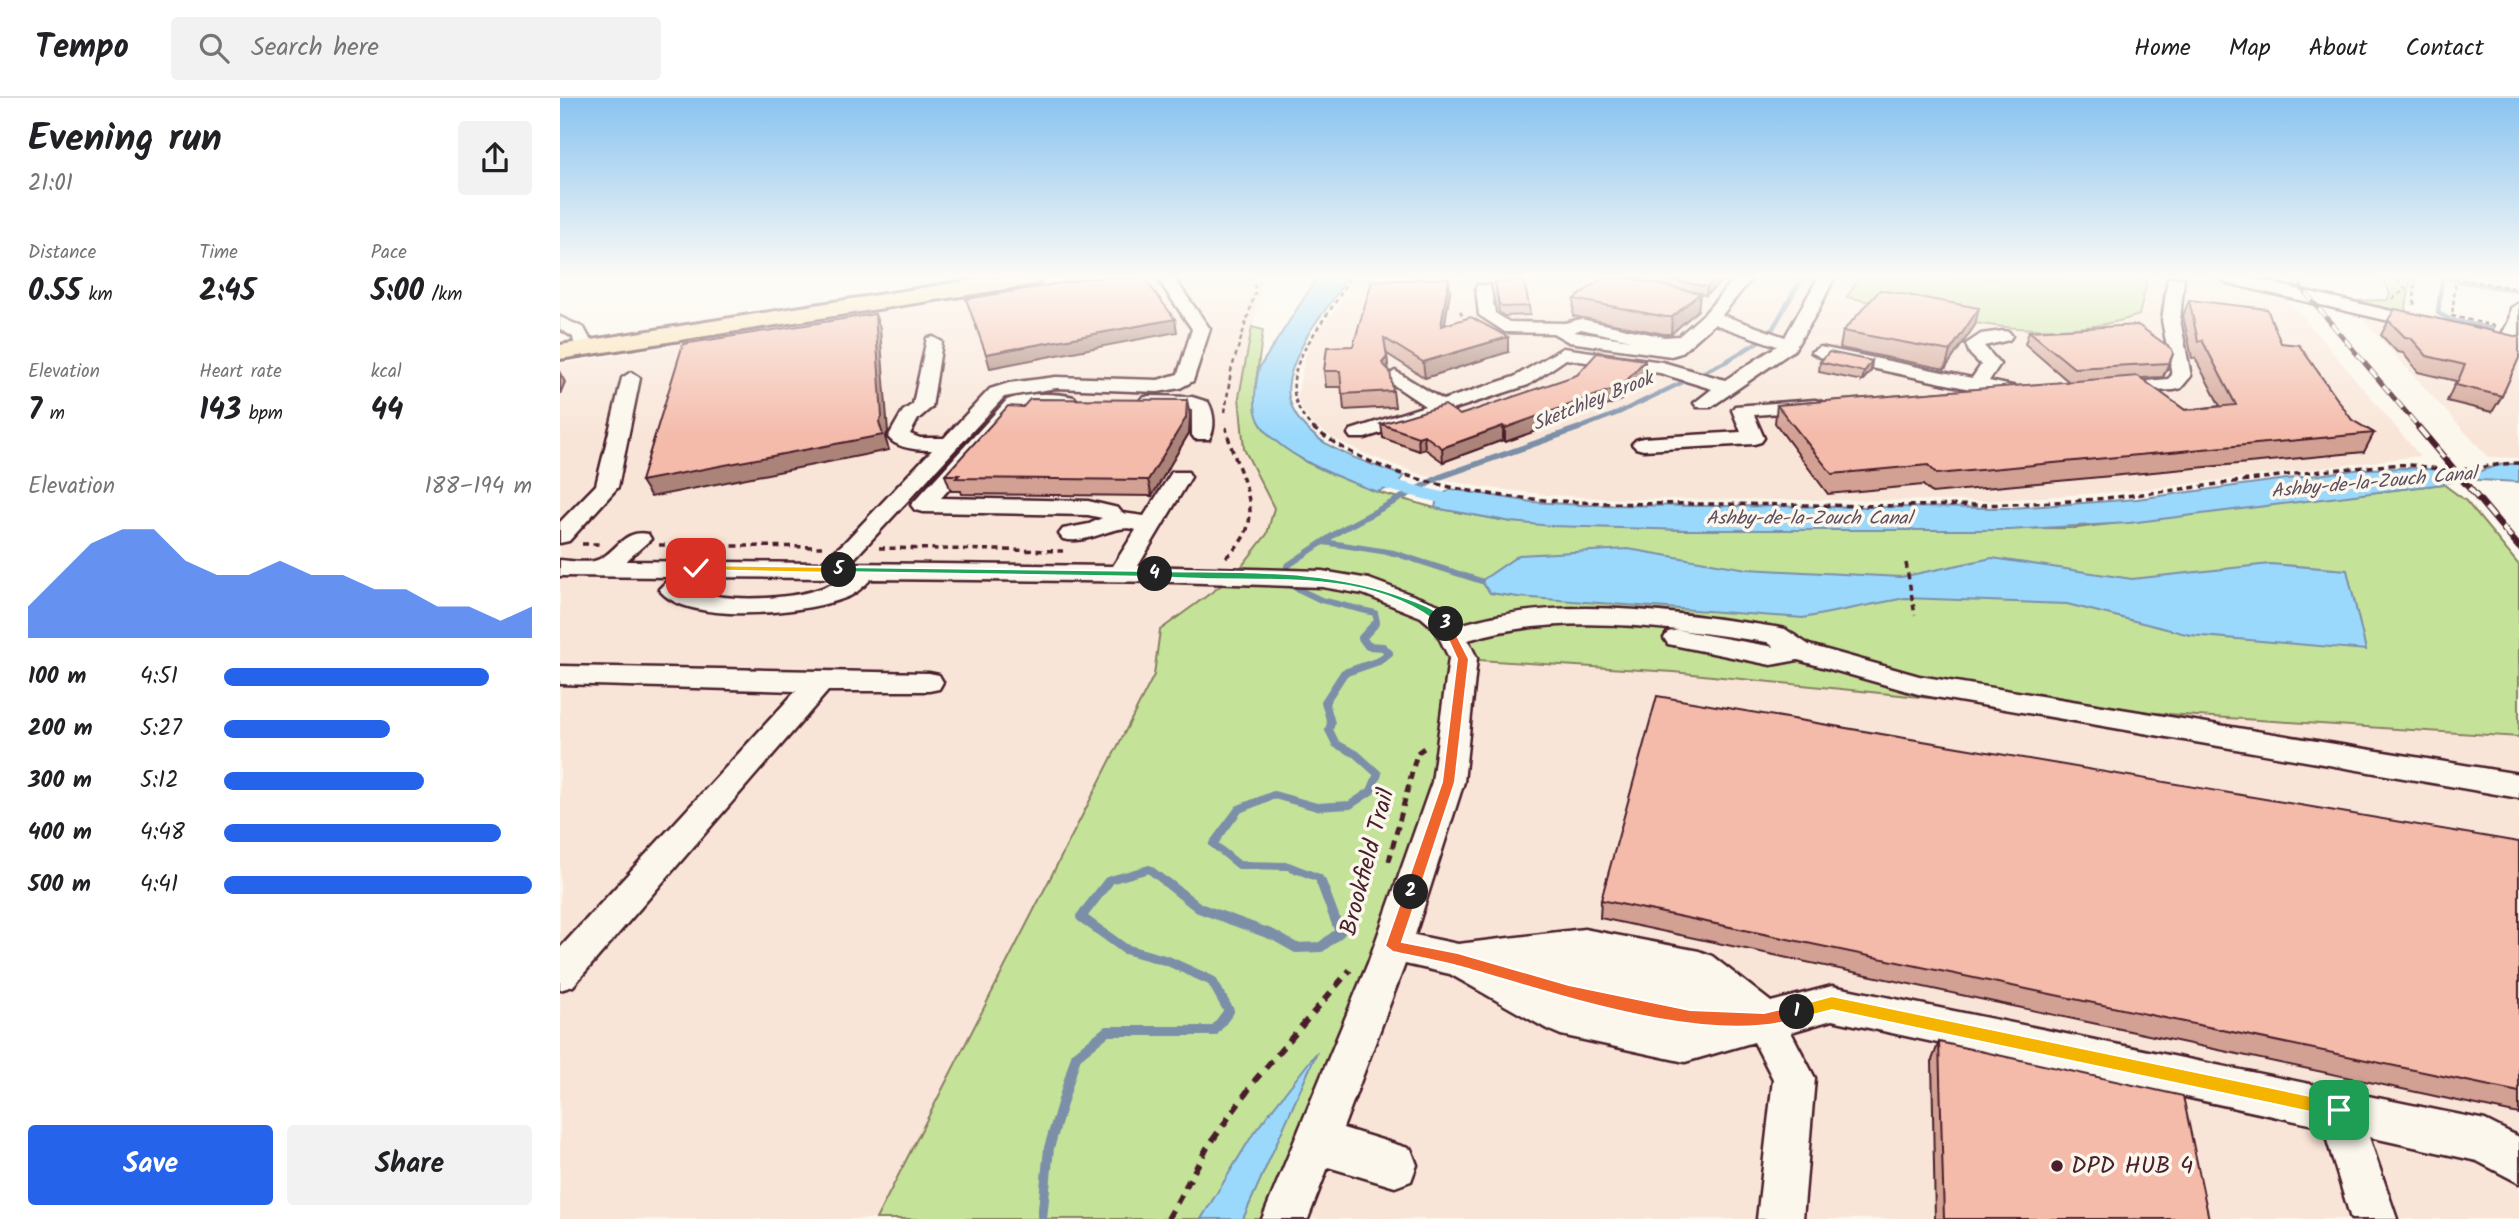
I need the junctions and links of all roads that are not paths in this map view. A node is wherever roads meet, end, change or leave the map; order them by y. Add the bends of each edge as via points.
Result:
1 (575, 330) edge
2 (697, 330) edge
3 (1201, 330) edge
4 (1565, 330) edge
5 (1697, 330) edge
6 (1752, 330) edge
7 (1794, 330) edge
8 (2173, 330) edge
9 (2003, 336) dead end
10 (2485, 338) edge
11 (2514, 338) edge
12 (933, 342) dead end
13 (1783, 343) junction
14 (571, 350) edge
15 (1820, 352) dead end
16 (1395, 377) dead end
17 (631, 378) dead end
18 (1978, 384) junction
19 (1722, 385) junction
20 (2092, 390) edge
21 (2054, 391) edge
22 (2017, 393) junction
23 (1941, 398) edge
24 (1704, 403) dead end
25 (1835, 404) edge
26 (1441, 407) junction
27 (1358, 434) dead end
28 (1202, 435) dead end
29 (948, 444) junction
30 (1643, 444) dead end
31 (1180, 477) dead end
32 (1114, 519) junction
33 (1148, 528) junction
34 (1071, 534) dead end
35 (560, 536) edge
36 (639, 539) dead end
37 (605, 566) junction
38 (560, 568) edge
39 (696, 568) junction
40 (828, 570) junction
41 (865, 570) junction
42 (1121, 575) junction
43 (1453, 636) junction
44 (560, 675) edge
45 (820, 682) junction
46 (929, 682) dead end
47 (2519, 786) edge
48 (1393, 946) junction
49 (1458, 960) junction
50 (560, 974) edge
51 (1764, 1021) junction
52 (2339, 1110) junction
53 (1315, 1142) junction
54 (2519, 1161) edge
55 (1395, 1164) dead end
56 (1285, 1219) edge
57 (1780, 1219) edge
58 (2374, 1219) edge

1 - 14 street via 584,343
2 - 14 highway
3 - 29 street via 1186,377 1173,384 1017,386 997,393
4 - 5 street via 1562,333 1569,337 1671,351
6 - 13 street
7 - 13 street
8 - 20 street via 2182,371 2179,380
9 - 18 street via 1975,344 1991,364
10 - 11 street
12 - 29 street via 922,407 910,415 898,437 918,444
13 - 19 street
15 - 18 street
16 - 26 street
17 - 35 street via 607,487
18 - 22 street
19 - 24 street
19 - 26 street via 1666,363 1563,353 1521,381
21 - 22 street
22 - 23 street
25 - 30 street via 1742,410 1754,438
26 - 27 street
28 - 32 street via 1203,412 1192,403 1025,400 1014,404 923,505 1088,508 1110,513
29 - 40 street
31 - 33 street
32 - 33 street via 1140,522
32 - 34 street via 1090,532
33 - 42 street
36 - 37 street
37 - 38 street
37 - 39 street
39 - 40 street
39 - 41 street via 672,589 695,602 721,604 811,598 843,590
40 - 41 street
41 - 42 street
42 - 43 street via 1322,579 1369,587 1430,611
43 - 47 street via 1543,616 1615,620 1729,649 1771,656 1799,651 1918,685
43 - 48 street via 1463,659 1448,782
44 - 45 street
45 - 46 street
45 - 50 street
48 - 49 street
48 - 53 street
49 - 51 street via 1577,967 1695,992
49 - 51 street via 1561,1017 1685,1044
51 - 52 street via 1832,1003
51 - 57 street via 1794,1078
52 - 54 street via 2485,1141
52 - 58 street
53 - 55 street
53 - 56 street

